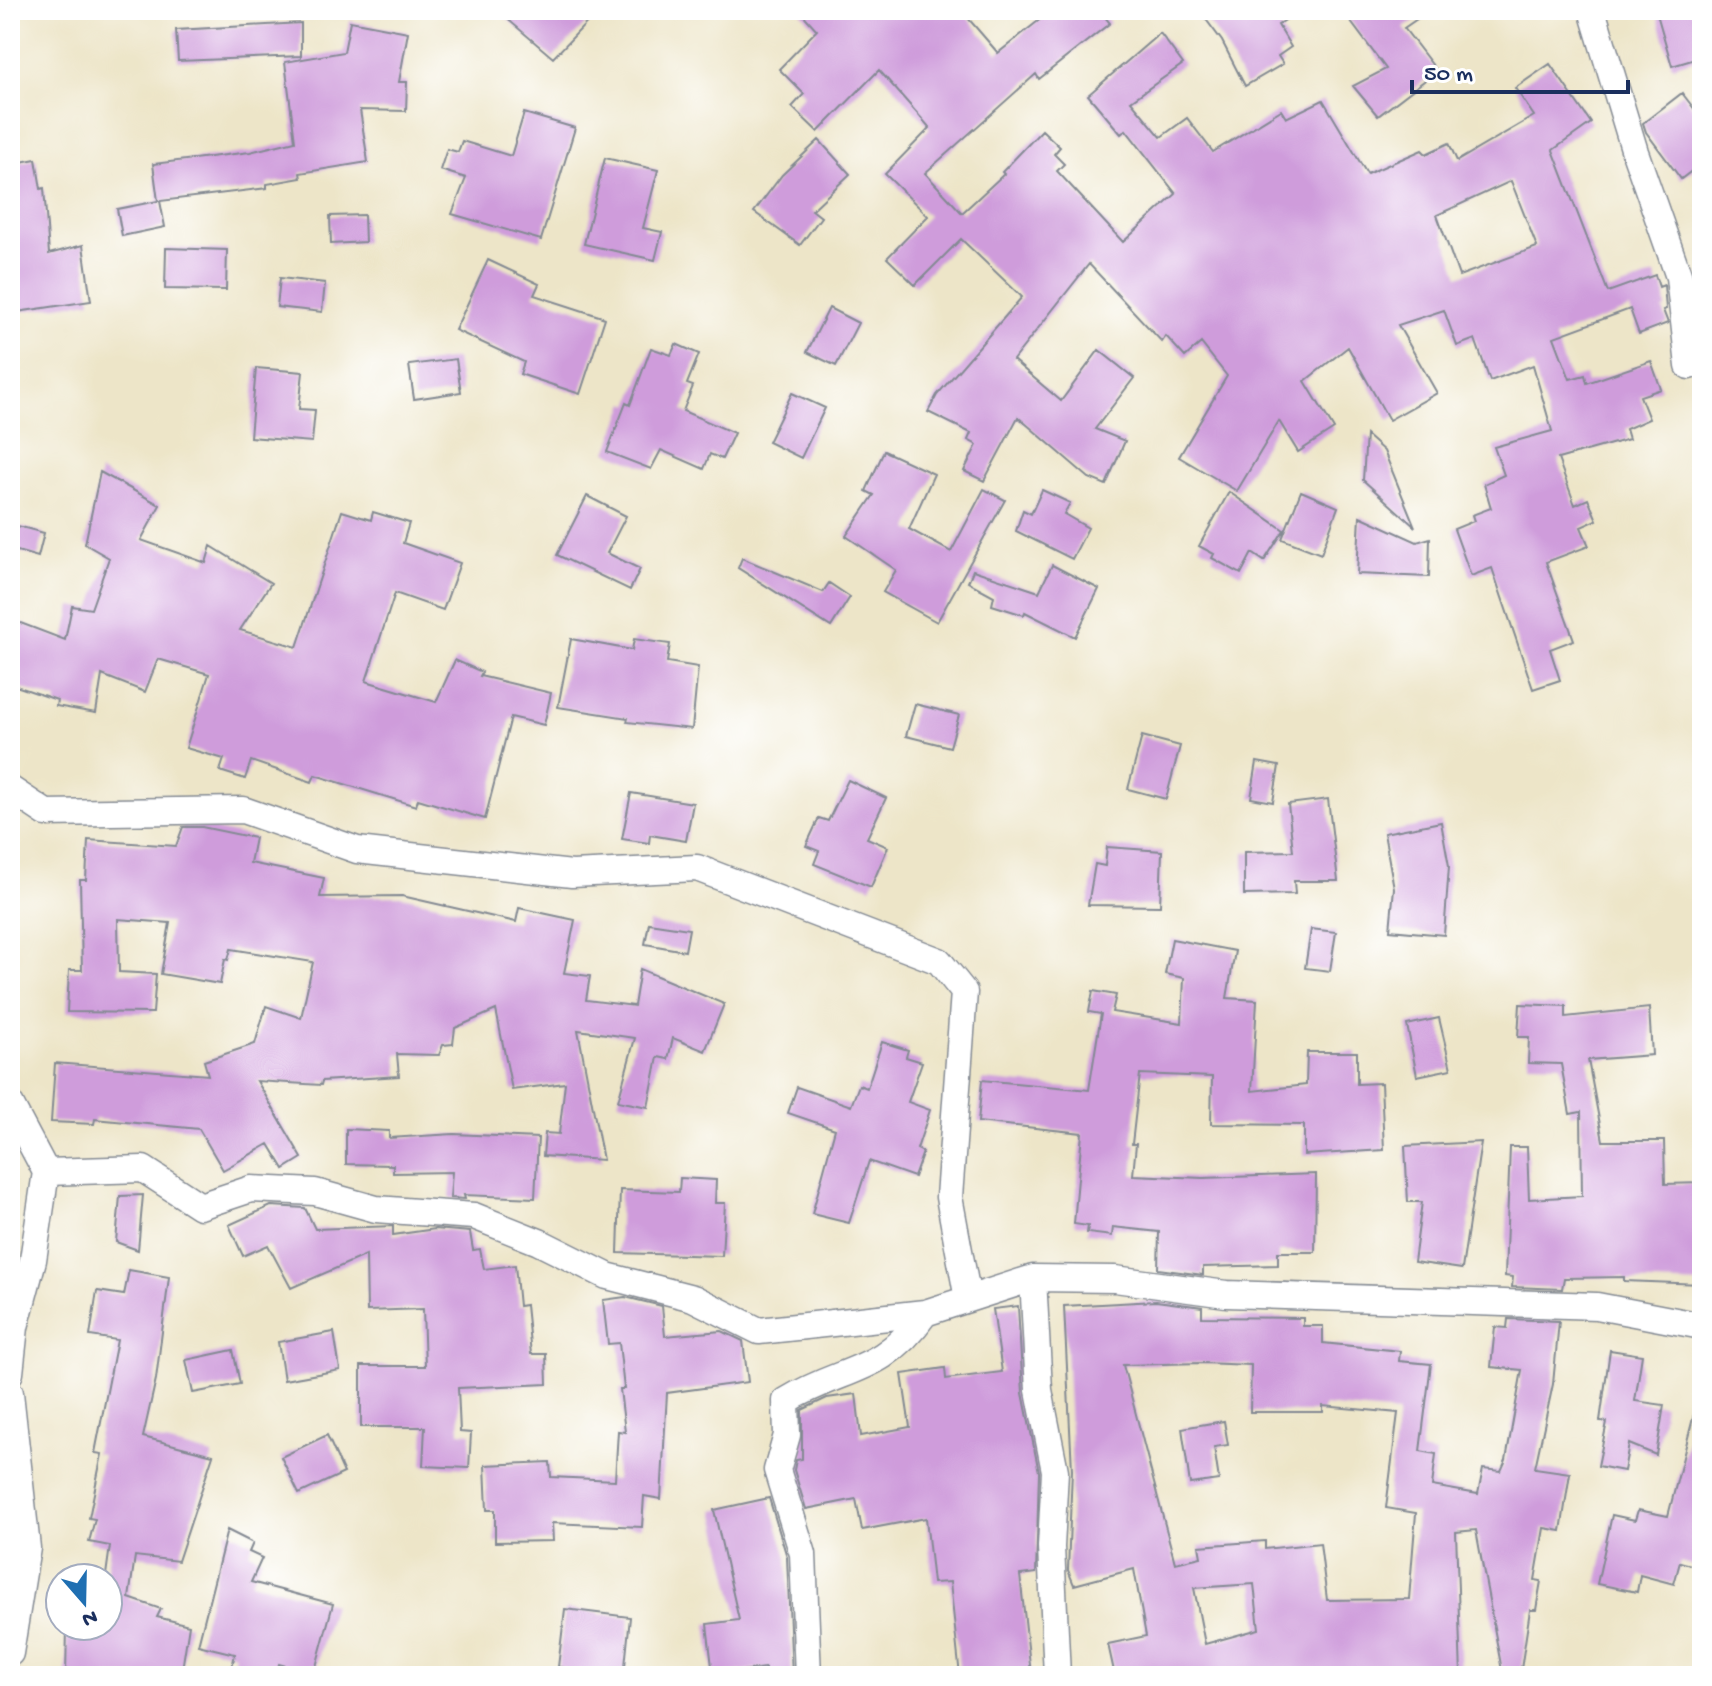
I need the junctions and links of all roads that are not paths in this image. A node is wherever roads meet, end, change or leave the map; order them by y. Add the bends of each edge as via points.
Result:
1 (1592, 10) edge
2 (1689, 366) dead end
3 (10, 789) edge
4 (10, 1104) edge
5 (46, 1172) junction
6 (1033, 1278) junction
7 (968, 1299) junction
8 (925, 1313) junction
9 (1702, 1326) edge
10 (10, 1373) edge
11 (10, 1393) edge
12 (10, 1653) edge
13 (808, 1676) edge
14 (1057, 1676) edge

1 - 2 street via 1679,277
3 - 7 street via 46,813 243,810 357,850 572,874 697,868 939,961 964,992 949,1197
4 - 5 street
5 - 8 street via 143,1169 200,1206 251,1189 315,1192 376,1209 474,1216 607,1276 693,1298 759,1331
5 - 10 street
6 - 7 street
6 - 9 street via 1115,1279 1226,1294 1597,1306
6 - 14 street via 1039,1390 1055,1471 1051,1547
7 - 8 street
8 - 13 street via 911,1333 873,1364 810,1386 786,1401 787,1435 777,1470 803,1554
11 - 12 street via 27,1548

